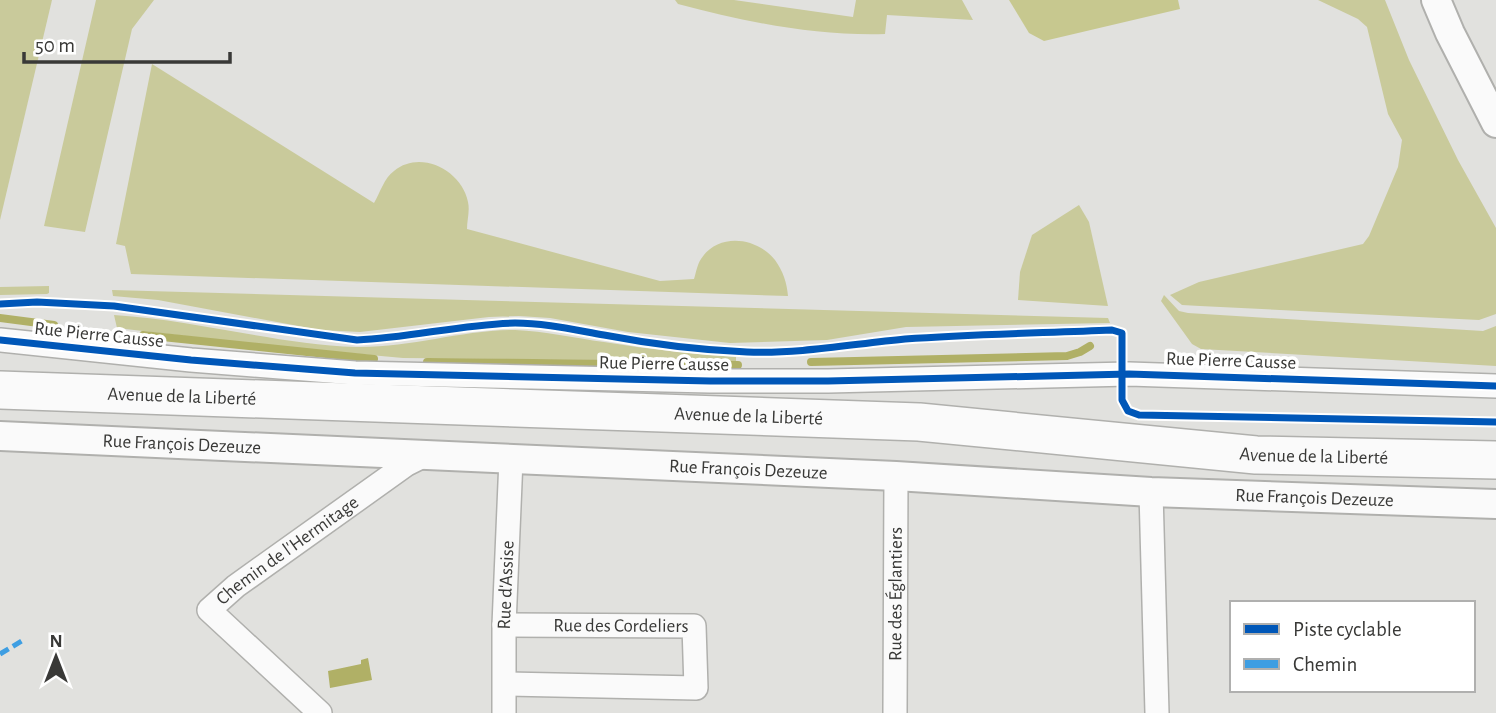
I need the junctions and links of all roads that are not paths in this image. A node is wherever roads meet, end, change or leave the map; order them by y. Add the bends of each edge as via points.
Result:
1 (1436, 0) edge
2 (1496, 123) edge
3 (0, 340) edge
4 (1496, 386) edge
5 (0, 390) edge
6 (0, 436) edge
7 (425, 455) junction
8 (511, 459) junction
9 (1496, 460) edge
10 (896, 476) junction
11 (1151, 492) junction
12 (1496, 505) edge
13 (504, 625) junction
14 (505, 684) junction
15 (320, 713) edge
16 (504, 713) edge
17 (895, 713) edge
18 (1157, 713) edge

1 - 2 street
3 - 4 street, Rue Pierre Causse via 355,373 710,381 1129,374
5 - 9 main road, Avenue de la Liberté via 919,422 1256,455
6 - 7 street, Rue François Dezeuze
7 - 8 street, Rue François Dezeuze
7 - 15 street, Chemin de l'Hermitage via 236,586 209,610
8 - 10 street, Rue François Dezeuze
8 - 13 street, Rue d'Assise
10 - 11 street, Rue François Dezeuze
10 - 17 street, Rue des Églantiers
11 - 12 street, Rue François Dezeuze
11 - 18 street
13 - 14 street, Rue d'Assise
13 - 14 street, Rue des Cordeliers via 694,626 696,688
14 - 16 street, Rue d'Assise

